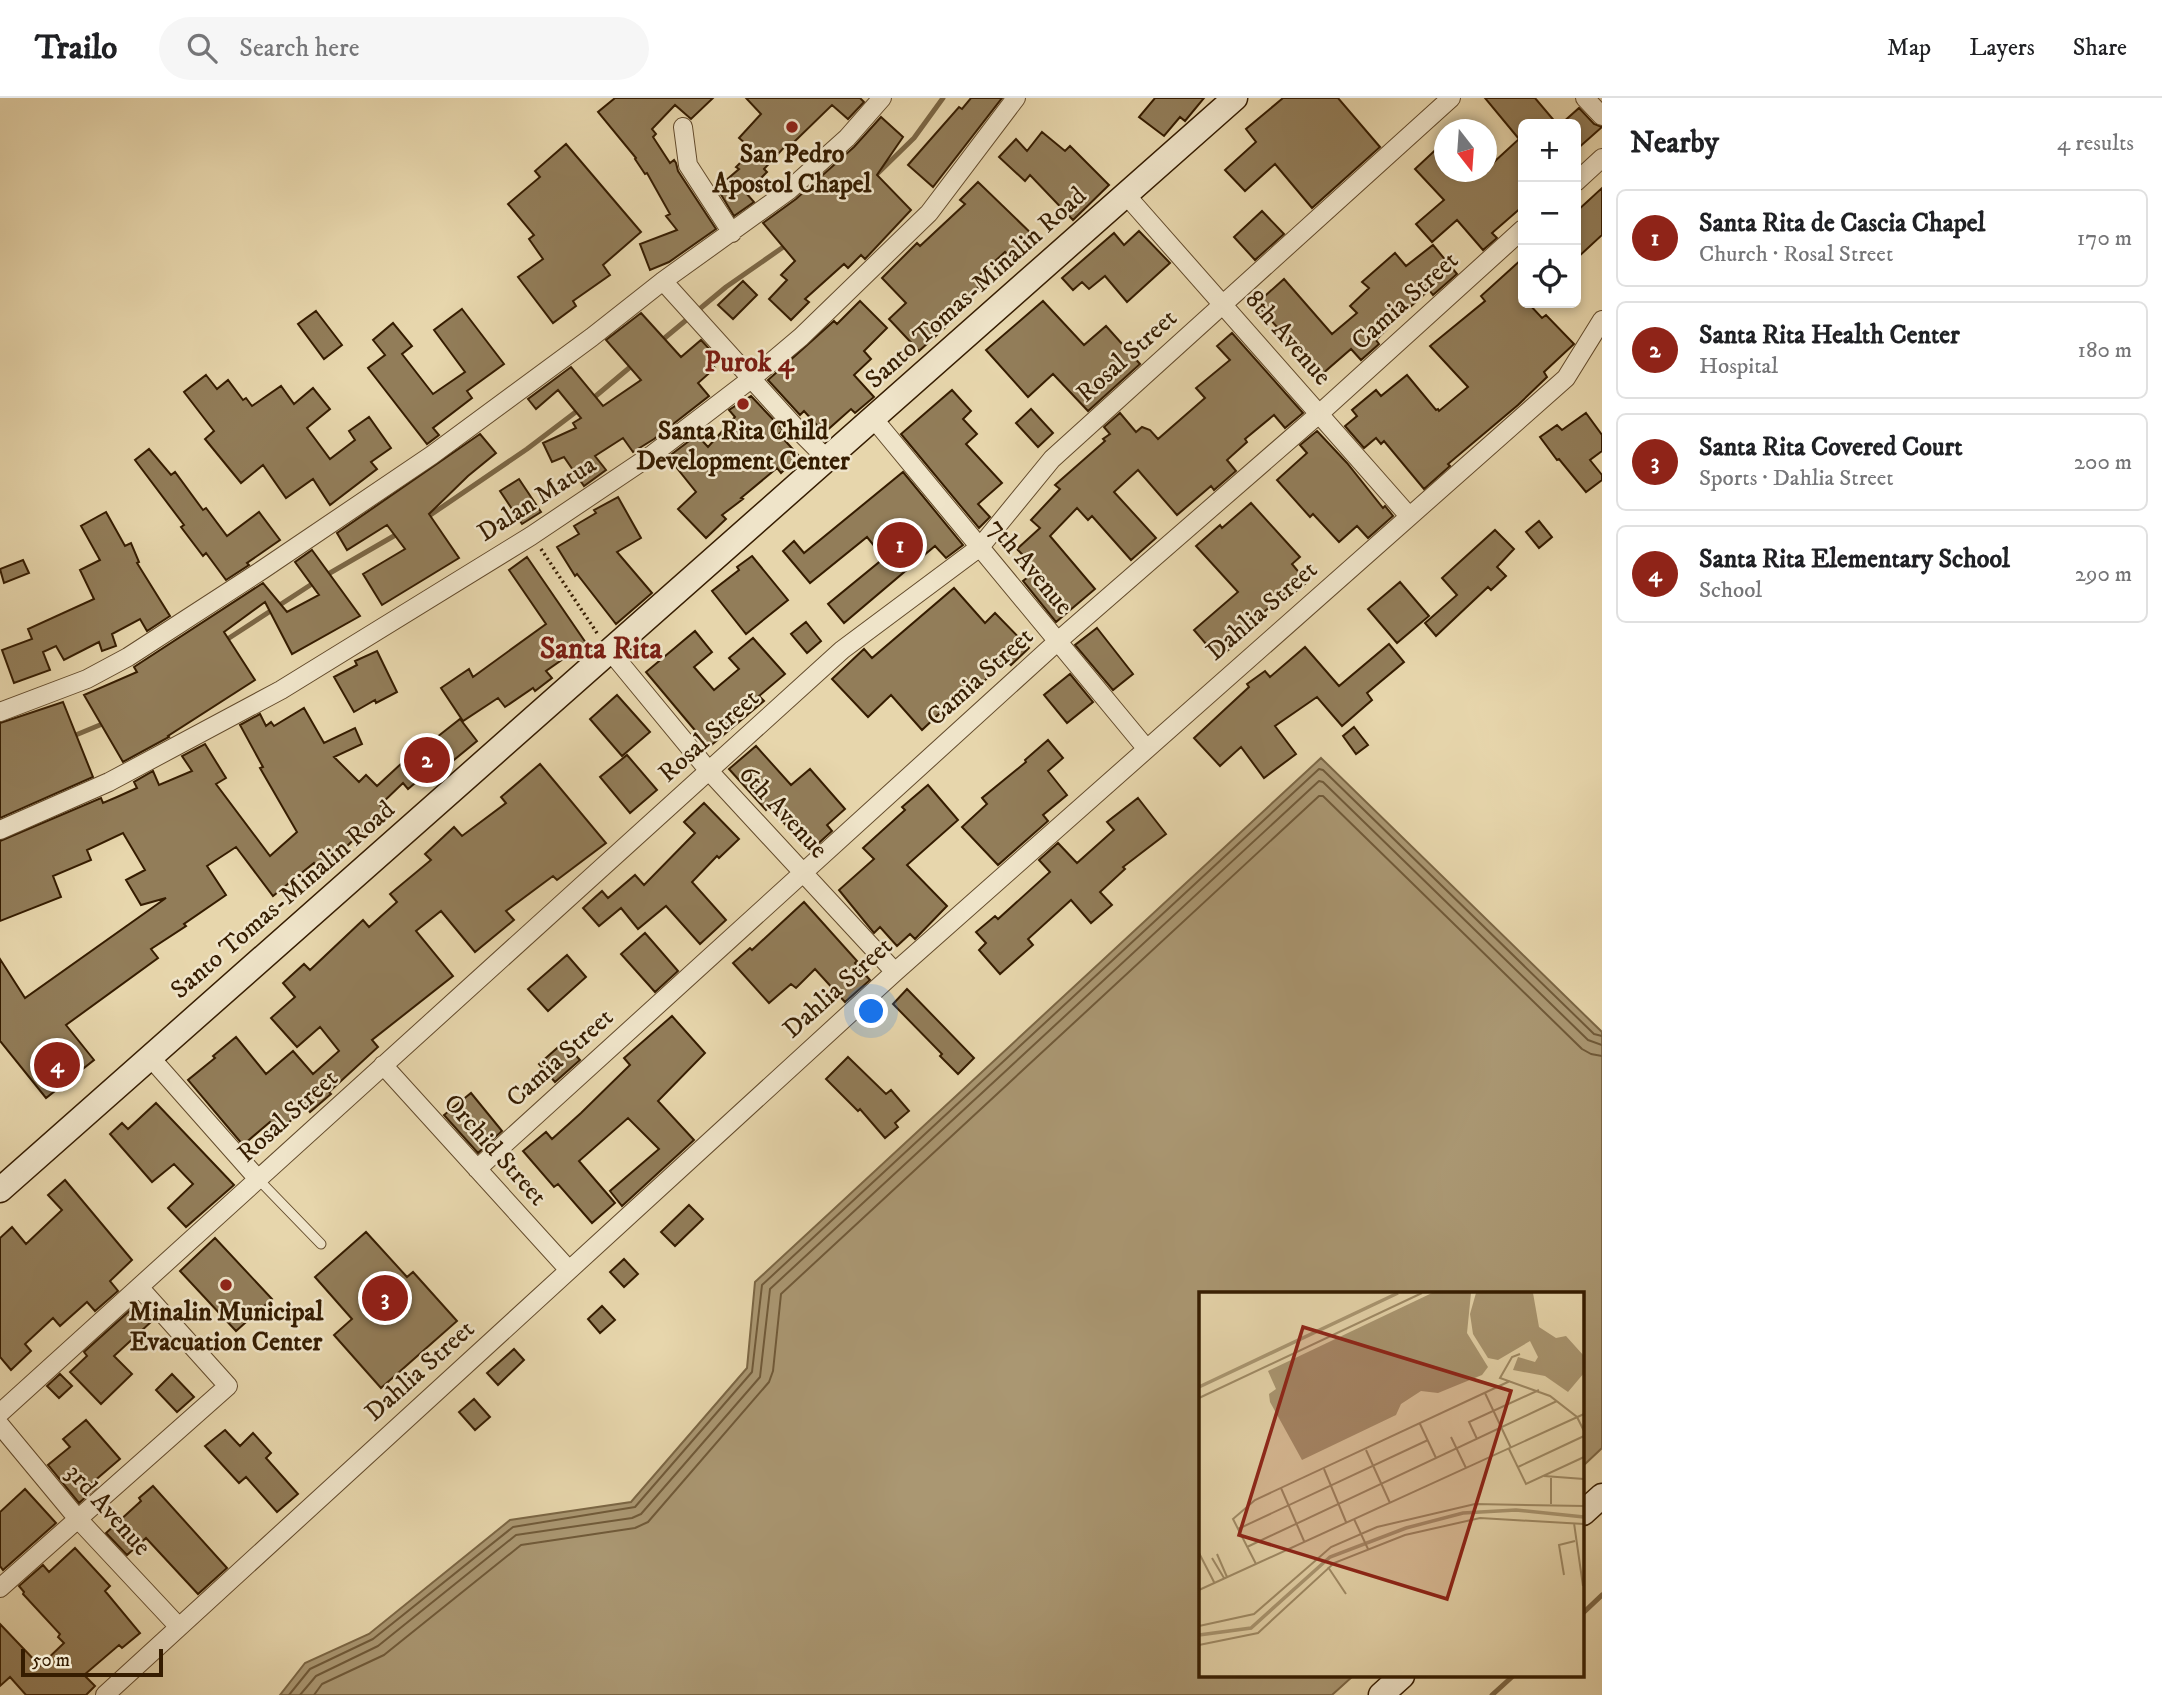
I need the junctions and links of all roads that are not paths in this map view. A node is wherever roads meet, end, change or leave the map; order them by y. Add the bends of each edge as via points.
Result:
1 (882, 98) edge
2 (1016, 98) edge
3 (1235, 98) edge
4 (1451, 98) edge
5 (1585, 98) edge
6 (1602, 116) edge
7 (683, 127) dead end
8 (1602, 158) edge
9 (1581, 177) edge
10 (1126, 195) junction
11 (732, 233) junction
12 (1518, 234) edge
13 (663, 281) junction
14 (1223, 304) junction
15 (1602, 320) edge
16 (751, 379) junction
17 (1319, 414) junction
18 (873, 418) junction
19 (827, 459) junction
20 (1409, 516) junction
21 (979, 547) junction
22 (1058, 641) junction
23 (610, 651) junction
24 (0, 712) edge
25 (1146, 748) junction
26 (709, 771) junction
27 (0, 830) edge
28 (804, 873) junction
29 (895, 972) junction
30 (150, 1057) junction
31 (383, 1065) junction
32 (477, 1169) junction
33 (258, 1179) junction
34 (0, 1190) edge
35 (321, 1244) dead end
36 (569, 1270) junction
37 (139, 1287) junction
38 (0, 1413) edge
39 (0, 1425) edge
40 (1602, 1496) edge
41 (1584, 1512) edge
42 (78, 1519) junction
43 (0, 1588) edge
44 (179, 1627) junction
45 (1400, 1678) edge
46 (105, 1695) edge
47 (1381, 1695) edge

1 - 11 street via 847,138
2 - 16 street, Dalan Matua via 929,213
3 - 10 main road, Santo Tomas-Minalin Road
4 - 14 street, Rosal Street
5 - 6 street
7 - 11 street via 688,165
8 - 9 street
10 - 14 street, 8th Avenue
10 - 18 main road, Santo Tomas-Minalin Road
11 - 13 street
12 - 17 street, Camia Street
13 - 16 street
13 - 24 street via 432,455 239,585 87,679
14 - 17 street, 8th Avenue
14 - 21 street, Rosal Street via 1052,459
15 - 20 street, Dahlia Street via 1566,378
16 - 19 street
16 - 27 street, Dalan Matua via 653,454 531,536 281,690 109,782
17 - 20 street, 8th Avenue
17 - 22 street, Camia Street
18 - 19 main road, Santo Tomas-Minalin Road
18 - 21 street, 7th Avenue
19 - 23 main road, Santo Tomas-Minalin Road
20 - 25 street, Dahlia Street
21 - 22 street, 7th Avenue
21 - 26 street, Rosal Street via 842,650
22 - 25 street, 7th Avenue
22 - 28 street, Camia Street
23 - 26 street, 6th Avenue
23 - 30 main road, Santo Tomas-Minalin Road
25 - 29 street, Dahlia Street
26 - 28 street, 6th Avenue
26 - 31 street, Rosal Street
28 - 29 street, 6th Avenue
28 - 32 street, Camia Street
29 - 36 street, Dahlia Street
30 - 33 street
30 - 34 main road, Santo Tomas-Minalin Road
31 - 32 street, Orchid Street
31 - 33 street, Rosal Street
32 - 36 street, Orchid Street
33 - 35 lane
33 - 37 street, Rosal Street
36 - 44 street, Dahlia Street
37 - 38 street, Rosal Street
37 - 42 street via 228,1386
39 - 42 street, 3rd Avenue
40 - 41 main road
42 - 43 street
42 - 44 street, 3rd Avenue
44 - 46 street, Dahlia Street
45 - 47 main road

